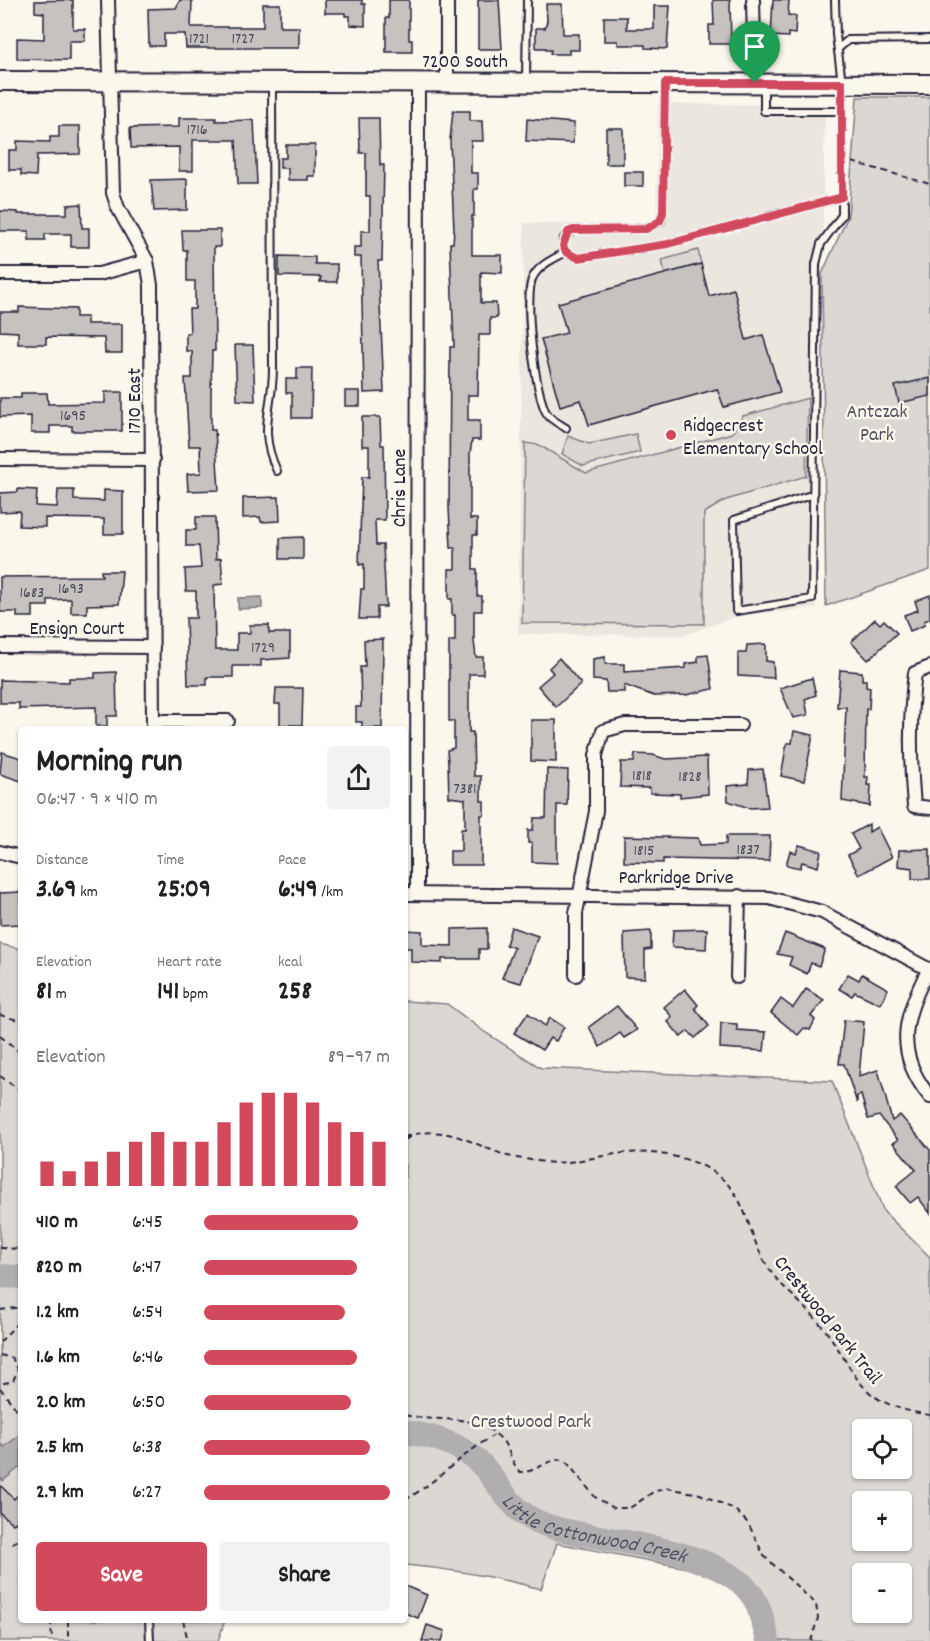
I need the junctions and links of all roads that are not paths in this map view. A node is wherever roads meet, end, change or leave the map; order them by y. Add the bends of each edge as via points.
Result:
1 (108, 0) edge
2 (447, 0) edge
3 (527, 0) edge
4 (753, 0) edge
5 (835, 0) edge
6 (930, 39) edge
7 (839, 48) junction
8 (0, 81) edge
9 (110, 81) junction
10 (272, 82) junction
11 (418, 82) junction
12 (447, 82) junction
13 (526, 82) junction
14 (665, 83) junction
15 (759, 83) junction
16 (842, 83) junction
17 (930, 84) edge
18 (842, 111) junction
19 (842, 197) junction
20 (566, 252) junction
21 (147, 261) junction
22 (0, 274) edge
23 (566, 428) dead end
24 (0, 459) edge
25 (153, 460) junction
26 (277, 471) dead end
27 (814, 494) junction
28 (0, 646) edge
29 (153, 647) junction
30 (930, 667) edge
31 (228, 721) dead end
32 (153, 725) edge
33 (740, 725) dead end
34 (930, 808) edge
35 (0, 852) edge
36 (18, 856) edge
37 (411, 894) edge
38 (580, 895) junction
39 (739, 896) junction
40 (929, 970) edge
41 (576, 975) dead end
42 (737, 977) dead end
43 (930, 1097) edge
44 (149, 1623) edge
45 (150, 1641) edge

1 - 9 street, 1710 East
2 - 12 street
3 - 13 lane
4 - 15 street
5 - 7 lane
6 - 7 lane via 848,40
7 - 16 lane
8 - 9 street, 7200 South
9 - 10 street, 7200 South
9 - 21 street, 1710 East via 113,193
10 - 11 street, 7200 South
10 - 26 lane via 273,378 265,433
11 - 12 street, 7200 South
11 - 37 street, Chris Lane
12 - 13 street, 7200 South
13 - 14 street, 7200 South
14 - 15 street, 7200 South
14 - 20 lane via 660,221 646,229 573,230 564,238
15 - 16 street, 7200 South
15 - 18 lane via 764,111
16 - 17 street, 7200 South
16 - 18 lane
18 - 19 lane
19 - 20 lane via 668,244 578,258
19 - 27 lane via 842,215 821,244 816,264
20 - 23 lane via 542,266 531,279 530,346 543,407 549,417
21 - 22 street via 99,274
21 - 25 street, 1710 East via 151,285
24 - 25 street
25 - 29 street, 1710 East
27 - 27 lane via 812,599 736,611 734,520
28 - 29 street, Ensign Court
29 - 32 street, 1710 East
30 - 34 street via 915,673 910,707 914,806
31 - 32 street
33 - 38 street via 625,725 603,731 596,755 596,811
35 - 36 street
37 - 38 street, Parkridge Drive
38 - 39 street, Parkridge Drive
38 - 41 street via 576,913
39 - 40 street, Parkridge Drive via 769,898 822,912
39 - 42 street
40 - 43 street via 910,1009 905,1042 914,1074
44 - 45 lane

